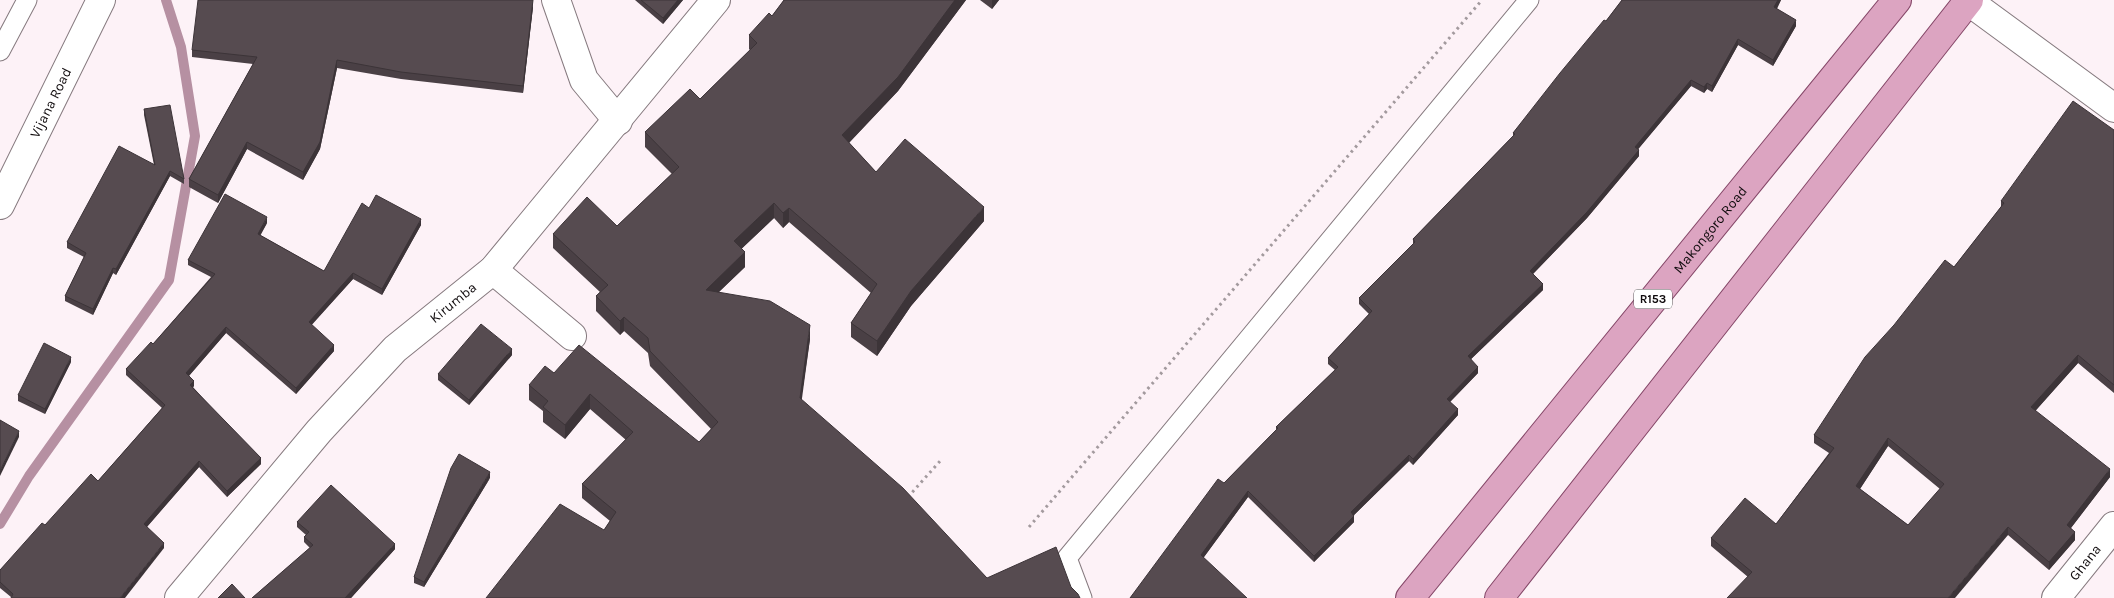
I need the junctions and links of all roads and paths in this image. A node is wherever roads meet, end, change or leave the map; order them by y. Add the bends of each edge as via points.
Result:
1 (27, 0) edge
2 (101, 0) edge
3 (556, 0) edge
4 (716, 0) edge
5 (1482, 0) edge
6 (1529, 0) edge
7 (1897, 0) edge
8 (1968, 0) edge
9 (0, 51) edge
10 (2114, 108) edge
11 (618, 120) junction
12 (0, 205) edge
13 (493, 270) junction
14 (572, 336) dead end
15 (941, 460) dead end
16 (903, 503) edge
17 (2114, 526) edge
18 (1029, 528) dead end
19 (179, 598) edge
20 (1082, 598) edge
21 (1410, 598) edge
22 (1499, 598) edge
23 (2056, 598) edge

1 - 9 lane
2 - 12 street, Vijana Road
3 - 11 street via 584,80
4 - 11 street, Kirumba
5 - 18 path
6 - 20 lane via 1067,558
7 - 21 main road, Makongoro Road / R153
8 - 10 street
8 - 22 main road
11 - 13 street, Kirumba
13 - 14 street
13 - 19 street, Kirumba via 395,349 313,439
15 - 16 path
17 - 23 street, Ghana

